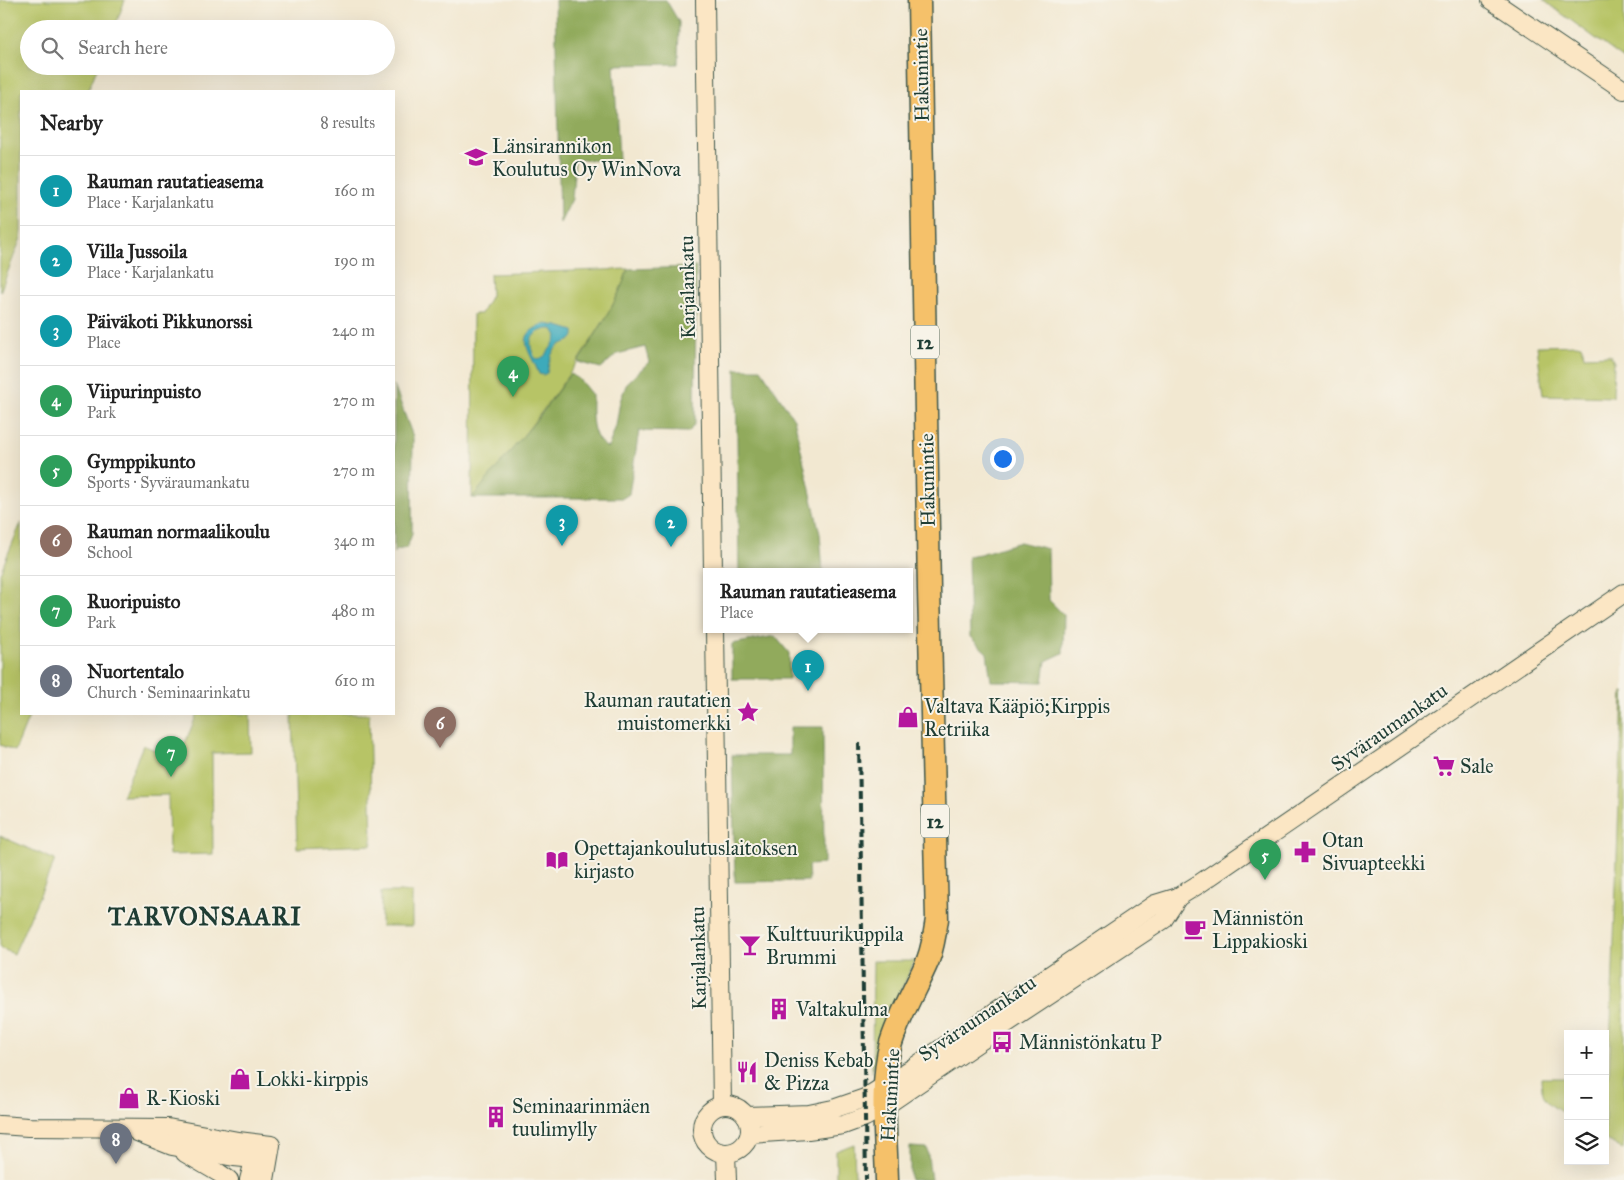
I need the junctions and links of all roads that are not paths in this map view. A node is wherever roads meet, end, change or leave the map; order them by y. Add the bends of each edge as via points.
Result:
1 (705, 0) edge
2 (919, 0) edge
3 (1491, 0) edge
4 (1624, 90) edge
5 (713, 568) edge
6 (1624, 593) edge
7 (715, 633) edge
8 (892, 1091) junction
9 (722, 1105) junction
10 (746, 1116) junction
11 (0, 1125) edge
12 (130, 1129) junction
13 (750, 1134) junction
14 (172, 1146) junction
15 (262, 1149) junction
16 (726, 1153) junction
17 (228, 1180) edge
18 (249, 1180) edge
19 (265, 1180) edge
20 (727, 1180) edge
21 (887, 1180) edge
22 (898, 1180) edge

1 - 5 main road, Karjalankatu
2 - 8 highway, Hakunintie / 12 via 937,919 933,946 902,1014 889,1053
3 - 4 main road
6 - 8 main road, Syväraumankatu via 1178,897 1163,920
7 - 9 main road, Karjalankatu
8 - 10 main road, Syväraumankatu via 833,1110
8 - 13 main road, Syväraumankatu via 865,1117 844,1124
8 - 21 highway, Hakunintie / 12
8 - 22 highway, Hakunintie / 12
9 - 10 main road via 736,1107
9 - 16 main road via 704,1118 702,1135 710,1148
10 - 13 main road
11 - 12 main road
12 - 14 main road
12 - 15 main road via 168,1128
13 - 16 main road via 740,1149
14 - 15 main road via 234,1158
14 - 17 main road
15 - 18 main road
15 - 19 main road
16 - 20 main road

